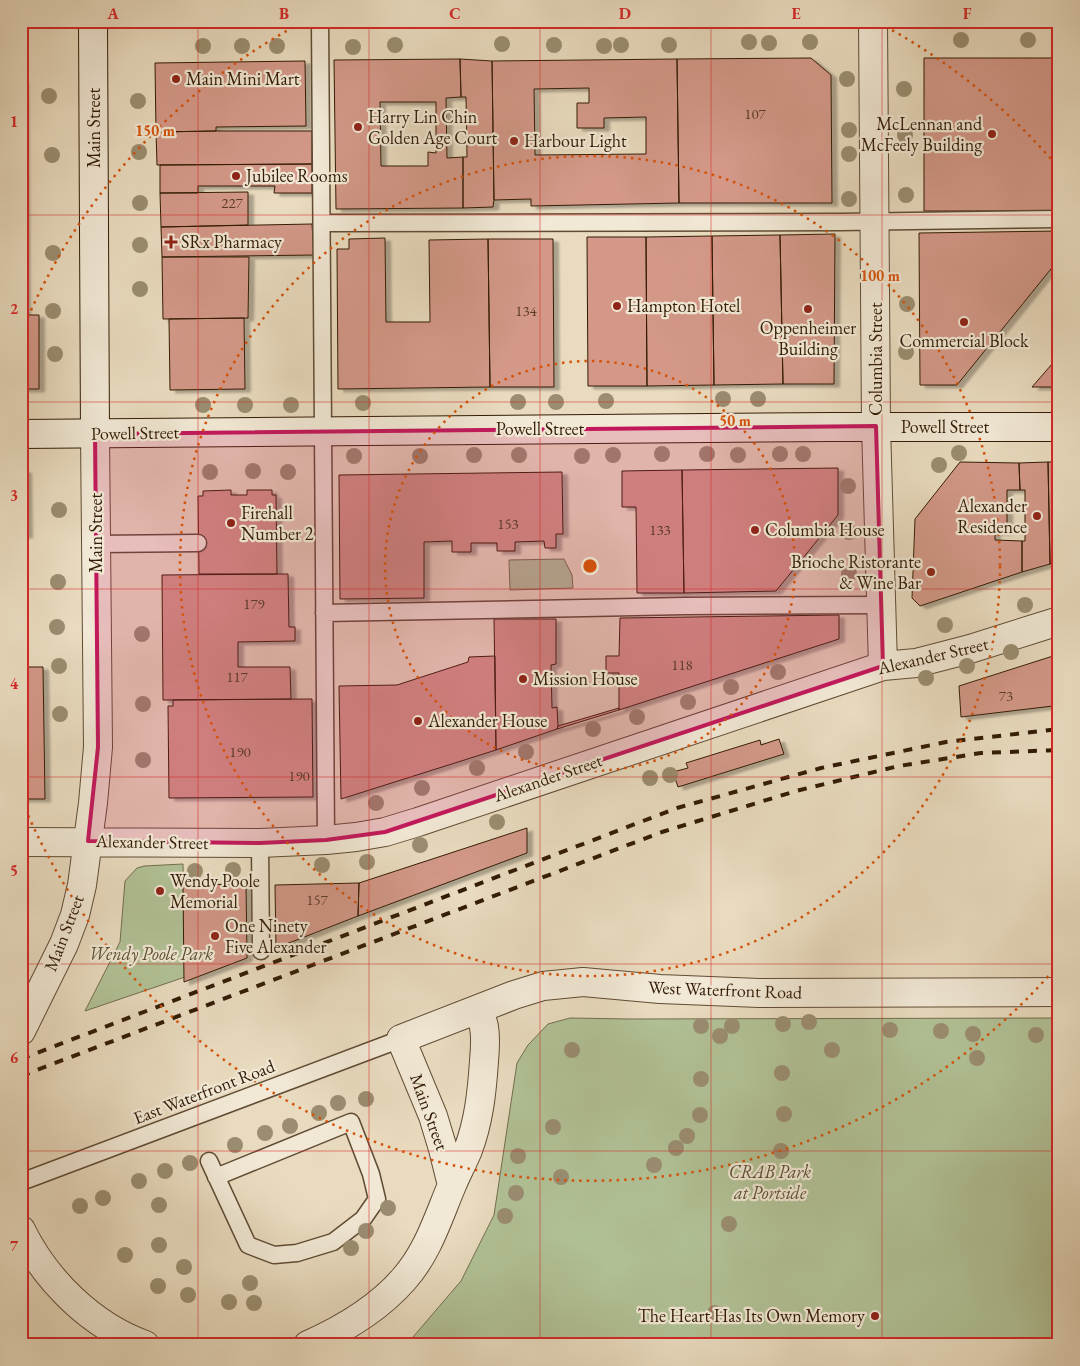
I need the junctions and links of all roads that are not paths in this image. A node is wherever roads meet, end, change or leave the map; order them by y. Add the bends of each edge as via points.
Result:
1 (93, 21) edge
2 (320, 21) edge
3 (873, 21) edge
4 (1059, 219) edge
5 (875, 221) junction
6 (323, 223) junction
7 (876, 426) junction
8 (1059, 427) edge
9 (323, 431) junction
10 (21, 434) edge
11 (95, 434) junction
12 (198, 543) dead end
13 (97, 544) junction
14 (882, 605) junction
15 (324, 612) junction
16 (1059, 621) edge
17 (883, 666) junction
18 (326, 840) junction
19 (21, 842) edge
20 (88, 842) junction
21 (260, 843) junction
22 (261, 951) dead end
23 (1059, 992) edge
24 (478, 1009) junction
25 (21, 1031) edge
26 (401, 1039) junction
27 (209, 1162) dead end
28 (216, 1177) junction
29 (21, 1182) edge
30 (452, 1185) junction
31 (21, 1230) edge
32 (146, 1345) edge
33 (308, 1345) edge

1 - 11 street, Main Street
2 - 6 lane
3 - 5 street, Columbia Street
4 - 5 lane
5 - 6 lane
5 - 7 street, Columbia Street
6 - 9 lane
7 - 8 street, Powell Street
7 - 9 street, Powell Street
7 - 14 street, Columbia Street
9 - 11 street, Powell Street
9 - 15 lane
10 - 11 street, Powell Street
11 - 13 street, Main Street
12 - 13 lane
13 - 20 street, Main Street via 98,747
14 - 15 lane
14 - 17 street, Columbia Street
15 - 18 lane
16 - 17 street, Alexander Street via 916,664
17 - 18 street, Alexander Street via 418,822 385,832
18 - 21 street, Alexander Street
19 - 20 street, Alexander Street
20 - 21 street, Alexander Street
20 - 25 street, Main Street via 75,915
21 - 22 lane
23 - 24 street, West Waterfront Road via 759,993 583,982 543,986
24 - 26 street, West Waterfront Road
24 - 30 street, Main Street via 484,1027 482,1090 468,1150
26 - 29 lane, East Waterfront Road
26 - 30 street, Main Street via 432,1116
27 - 28 lane
28 - 28 lane via 248,1245 274,1255 296,1253 334,1242 363,1218 377,1199 351,1122
30 - 33 street, Main Street via 429,1242 405,1278 383,1300 354,1321
31 - 32 street via 42,1265 85,1311

